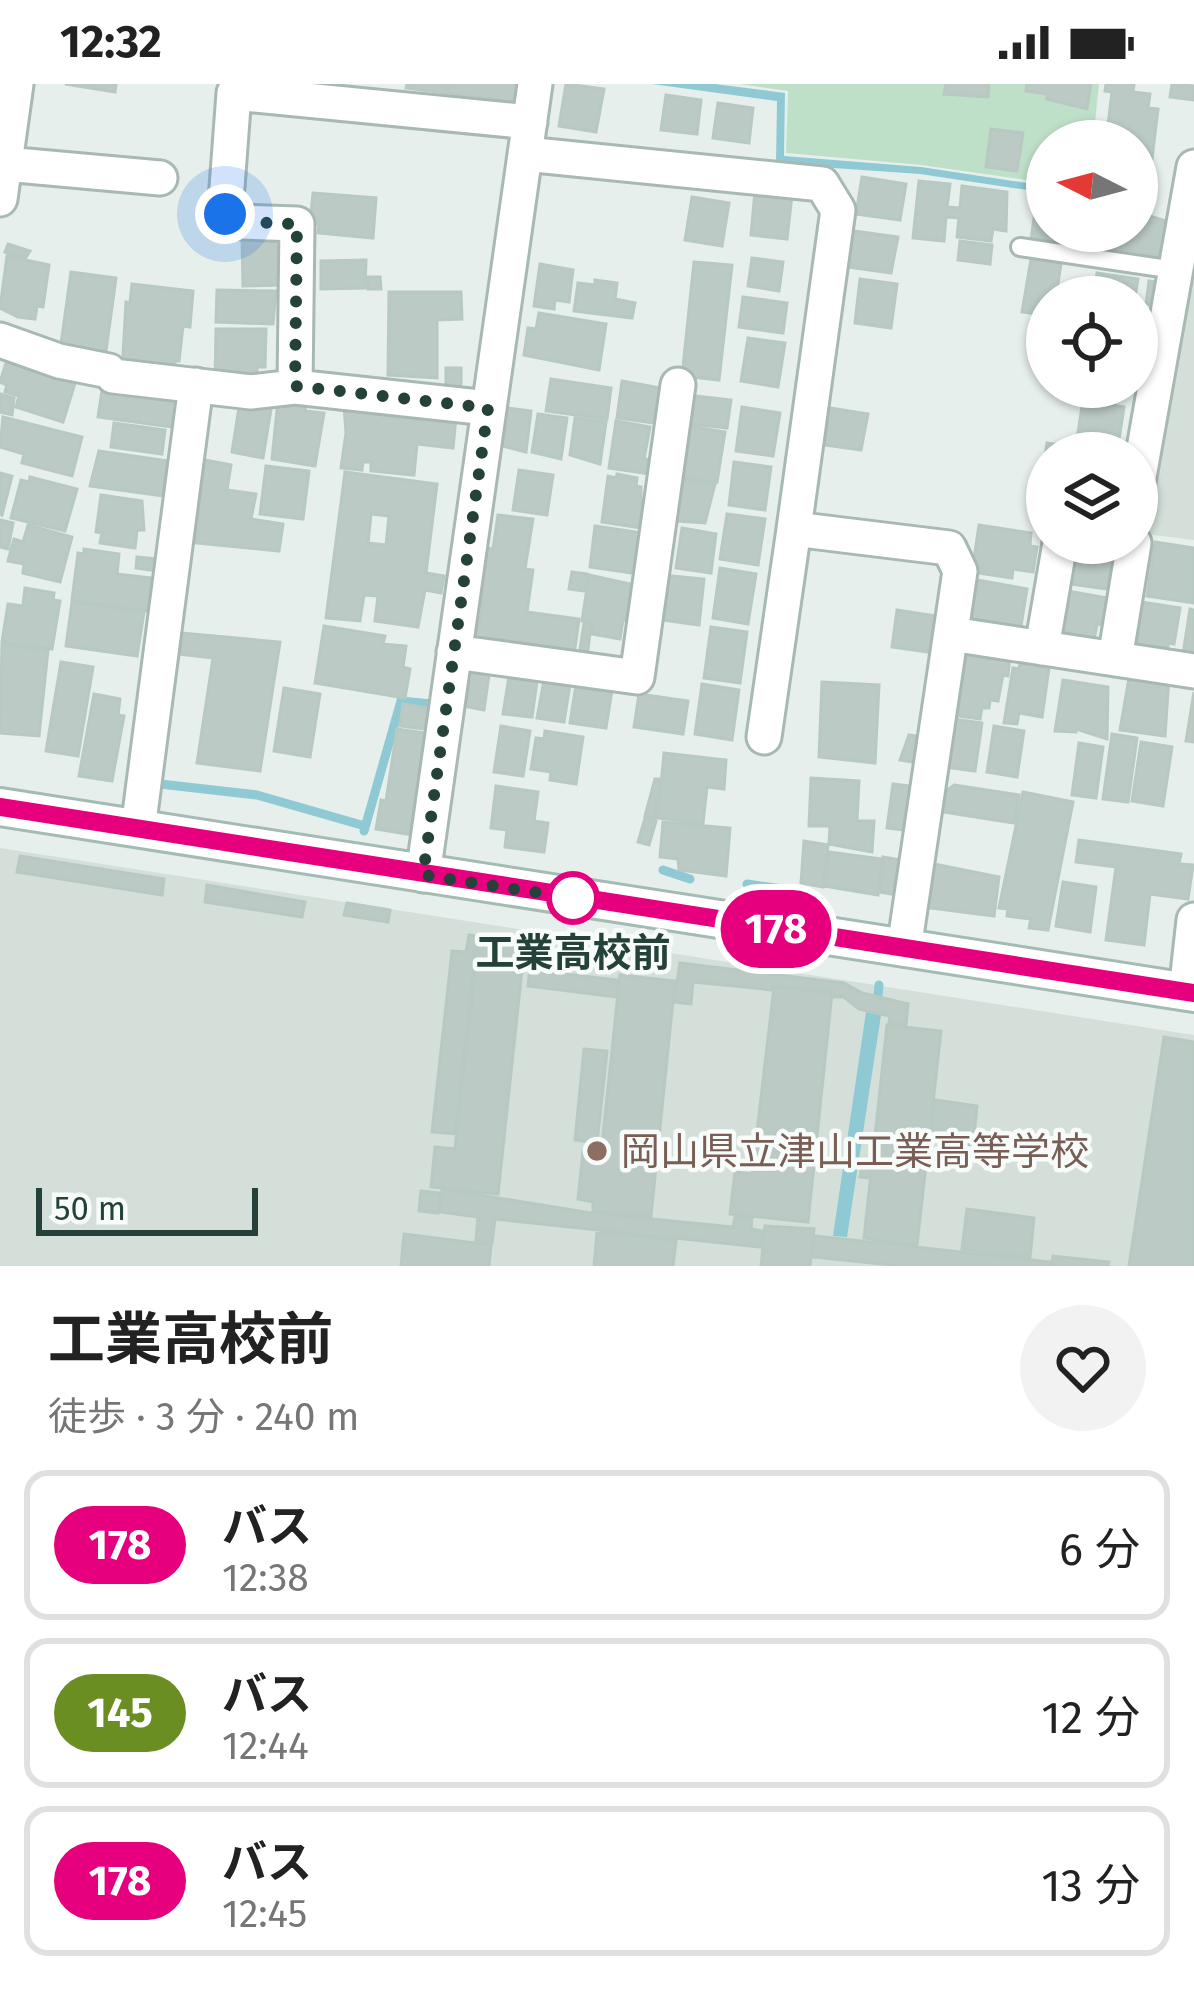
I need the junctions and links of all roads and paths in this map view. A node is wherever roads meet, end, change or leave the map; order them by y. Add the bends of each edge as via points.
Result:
1 (16, 84) edge
2 (535, 84) edge
3 (528, 138) junction
4 (5, 164) junction
5 (1194, 167) edge
6 (160, 178) dead end
7 (0, 199) edge
8 (1020, 247) dead end
9 (1175, 270) junction
10 (0, 340) edge
11 (196, 385) junction
12 (295, 386) junction
13 (678, 386) dead end
14 (488, 408) junction
15 (1147, 432) edge
16 (794, 529) junction
17 (1056, 564) edge
18 (1131, 564) edge
19 (951, 634) junction
20 (1042, 648) junction
21 (454, 652) junction
22 (1115, 659) junction
23 (1194, 671) edge
24 (764, 737) dead end
25 (0, 807) edge
26 (138, 829) junction
27 (423, 875) junction
28 (1194, 920) edge
29 (904, 949) junction
30 (1190, 993) edge

1 - 4 street
2 - 3 street
3 - 12 street via 234,93 225,214 297,224
3 - 14 street
3 - 16 street via 822,184 838,210
4 - 6 street
4 - 7 street
5 - 9 street
8 - 9 lane
9 - 15 street
10 - 11 street via 112,376
11 - 12 street via 251,392
11 - 26 street
12 - 14 street
13 - 21 street via 637,677
14 - 21 street
16 - 19 street via 949,548 960,572
16 - 24 street
17 - 20 street
18 - 22 street
19 - 20 street
19 - 29 street
20 - 22 street
21 - 27 street
22 - 23 street
25 - 26 street
26 - 27 street
27 - 29 street
28 - 30 street
29 - 30 street

